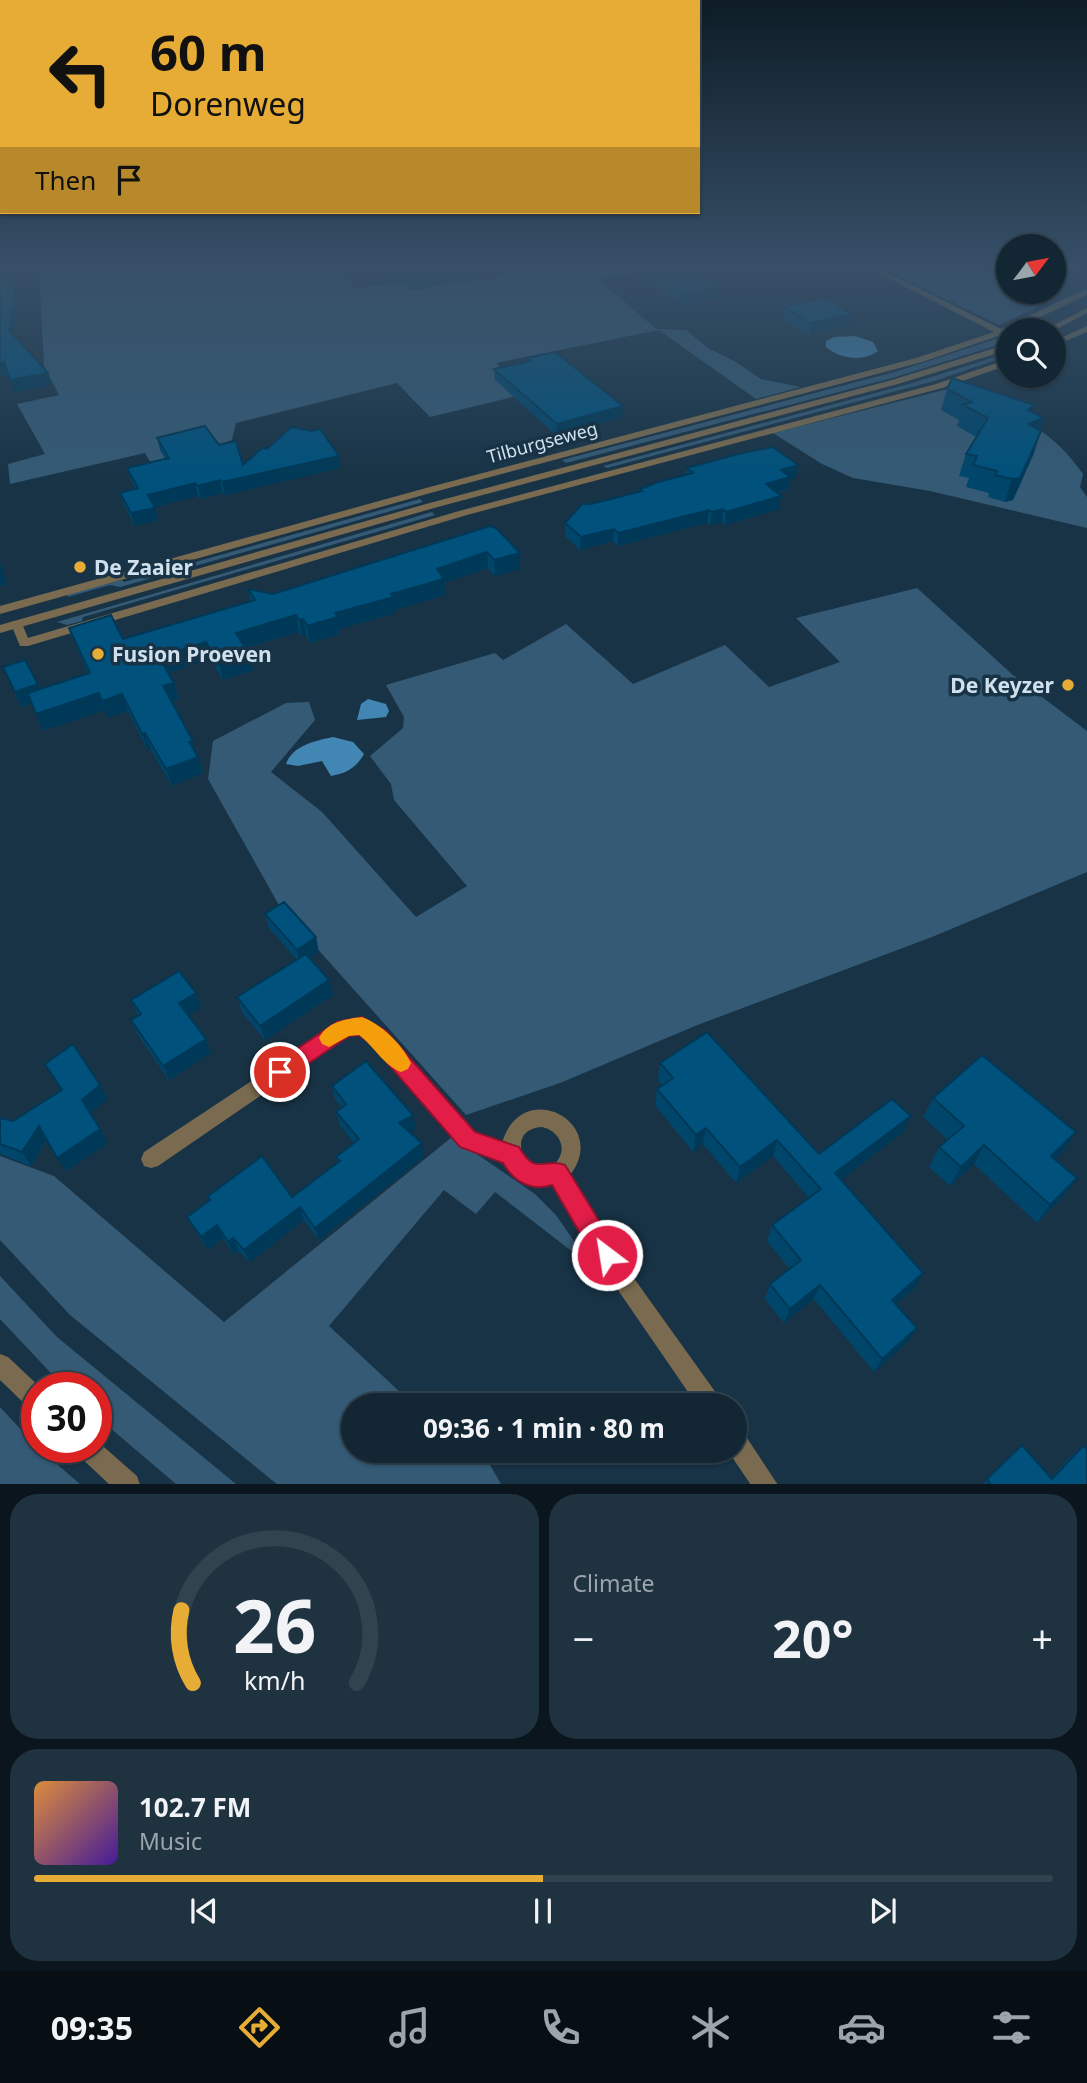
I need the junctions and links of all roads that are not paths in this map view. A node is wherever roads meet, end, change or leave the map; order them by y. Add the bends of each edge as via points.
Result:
1 (980, 339) edge
2 (996, 351) edge
3 (996, 366) edge
4 (0, 610) edge
5 (17, 624) junction
6 (0, 629) edge
7 (511, 1155) junction
8 (151, 1159) dead end
9 (557, 1173) junction
10 (0, 1365) edge
11 (21, 1385) edge
12 (702, 1393) edge
13 (747, 1457) edge
14 (104, 1463) edge
15 (127, 1484) edge
16 (765, 1484) edge

1 - 4 street, Tilburgseweg via 907,363
2 - 5 street, Tilburgseweg
3 - 5 street via 914,393 463,513 24,643
5 - 6 street, Tilburgseweg
7 - 8 street via 468,1140 378,1037 362,1026 345,1028
7 - 9 street via 530,1175
7 - 9 street via 511,1140 518,1128 530,1120 556,1122 566,1129 572,1152
9 - 12 street via 616,1270
10 - 11 street
13 - 16 street
14 - 15 street

